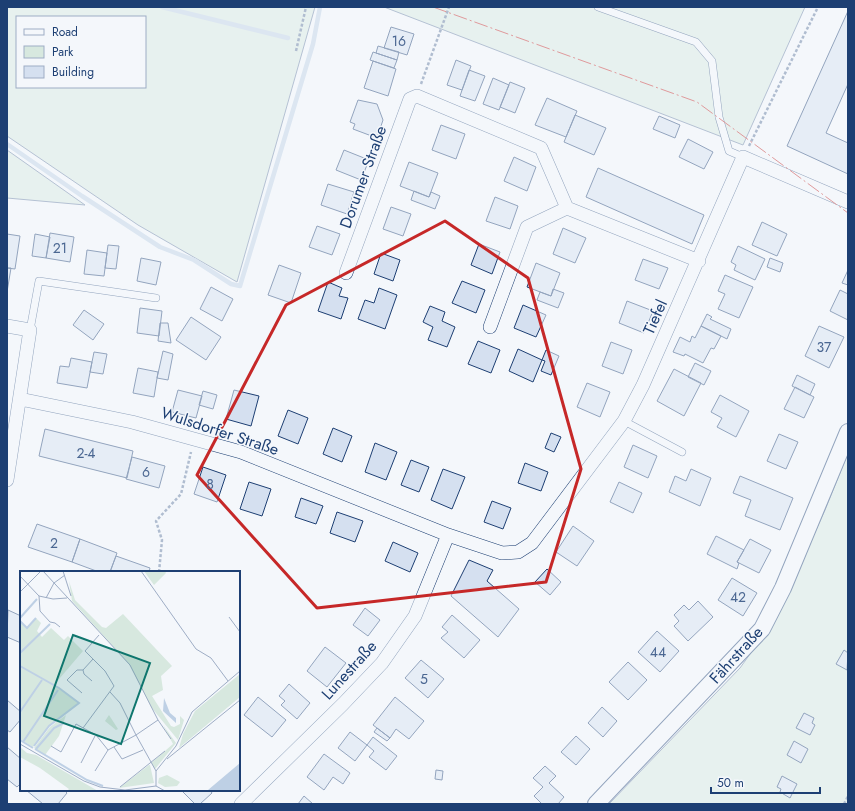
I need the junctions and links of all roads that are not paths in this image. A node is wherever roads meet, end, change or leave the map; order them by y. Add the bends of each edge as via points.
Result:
1 (598, 7) edge
2 (744, 157) junction
3 (848, 202) edge
4 (566, 208) junction
5 (699, 261) junction
6 (346, 273) dead end
7 (156, 298) dead end
8 (7, 326) edge
9 (490, 327) dead end
10 (30, 330) junction
11 (20, 400) junction
12 (624, 421) junction
13 (848, 432) edge
14 (682, 452) dead end
15 (7, 480) edge
16 (448, 535) junction
17 (241, 804) edge
18 (596, 804) edge

1 - 2 lane via 696,42 712,61 719,117 729,151
2 - 3 street
2 - 5 street, Tiefel
4 - 5 street
4 - 6 street, Dorumer Straße via 541,148 417,96 410,99
4 - 9 street via 527,227
5 - 12 street, Tiefel
7 - 10 lane via 39,281
8 - 10 street
10 - 11 street
11 - 15 street
11 - 16 street, Wulsdorfer Straße via 132,422 241,452
12 - 14 lane
12 - 16 street, Tiefel via 532,543 518,552 502,553
13 - 18 street, Fährstraße via 783,588 762,629
16 - 17 street, Lunestraße via 415,616 382,663

